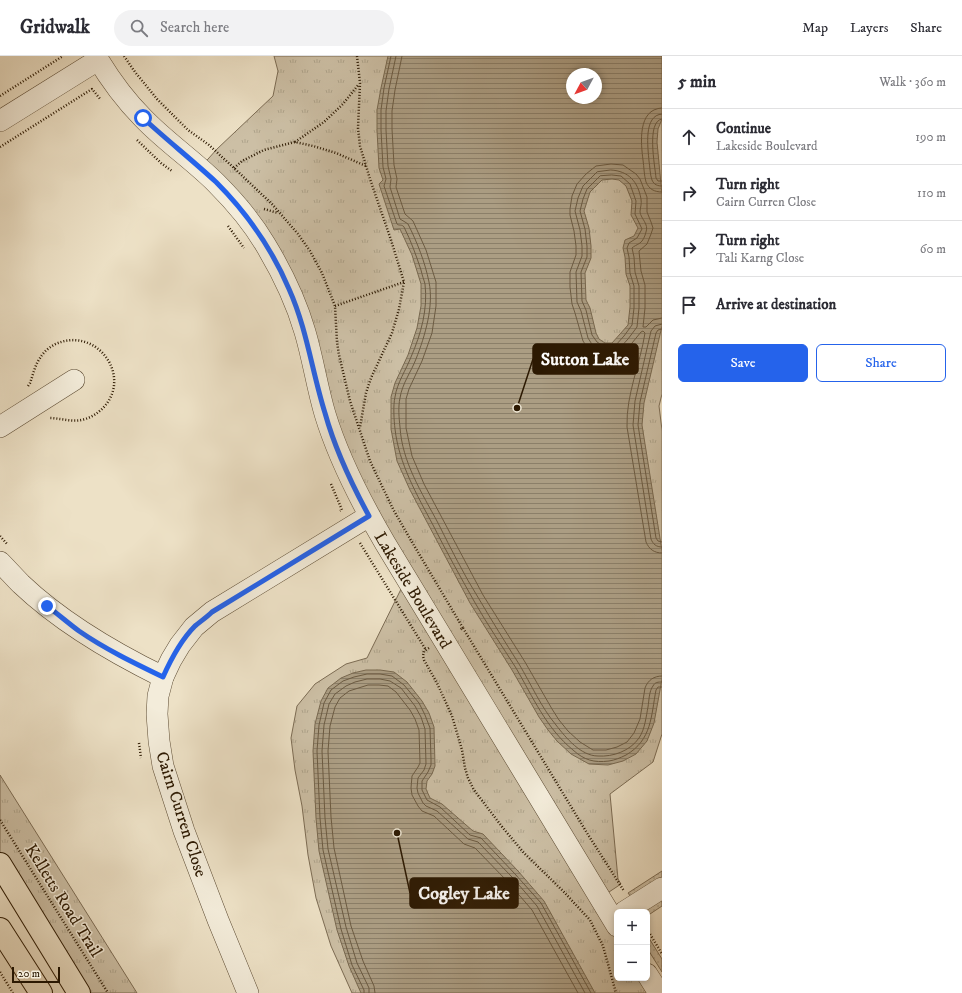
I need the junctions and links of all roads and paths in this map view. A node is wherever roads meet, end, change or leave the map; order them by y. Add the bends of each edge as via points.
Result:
1 (63, 56) edge
2 (124, 56) edge
3 (357, 56) edge
4 (97, 58) edge
5 (360, 83) junction
6 (0, 96) edge
7 (105, 105) dead end
8 (0, 121) edge
9 (134, 137) dead end
10 (295, 142) junction
11 (0, 147) edge
12 (366, 166) junction
13 (234, 168) junction
14 (173, 172) dead end
15 (279, 213) dead end
16 (224, 221) dead end
17 (247, 253) dead end
18 (404, 282) junction
19 (335, 306) dead end
20 (74, 380) dead end
21 (0, 427) edge
22 (360, 428) dead end
23 (331, 484) dead end
24 (342, 510) dead end
25 (369, 516) junction
26 (0, 536) edge
27 (360, 543) dead end
28 (5, 554) edge
29 (463, 628) dead end
30 (426, 650) dead end
31 (163, 677) junction
32 (0, 820) edge
33 (1, 867) edge
34 (662, 888) edge
35 (617, 909) edge
36 (618, 909) edge
37 (631, 909) edge
38 (0, 929) edge
39 (650, 934) edge
40 (662, 954) edge
41 (0, 972) edge
42 (650, 979) edge
43 (13, 993) edge
44 (41, 993) edge
45 (79, 993) edge
46 (108, 993) edge
47 (248, 993) edge
48 (659, 993) edge

1 - 6 path
2 - 13 path via 157,99 188,130
3 - 5 path
4 - 8 street
4 - 25 street, Lakeside Boulevard via 124,97 143,118 216,182 254,226 264,242 296,304 334,441
5 - 10 path via 324,122
5 - 12 path via 358,128
7 - 11 path via 92,89
9 - 14 path
10 - 12 path via 336,152
10 - 13 path via 264,150
12 - 18 path
13 - 15 path
16 - 17 path
18 - 19 path
18 - 22 path via 392,333 366,393
20 - 21 street
23 - 24 path
25 - 31 street, Cairn Curren Close via 212,612 180,645
25 - 35 street, Lakeside Boulevard
26 - 28 path
27 - 30 path
28 - 31 street via 21,584 47,606 80,631
29 - 36 path via 583,826
31 - 47 street, Cairn Curren Close via 157,714 164,766 184,831
32 - 46 path, Kelletts Road Trail
33 - 45 main road
34 - 37 street
38 - 44 main road
39 - 40 path
41 - 43 path
42 - 48 street

